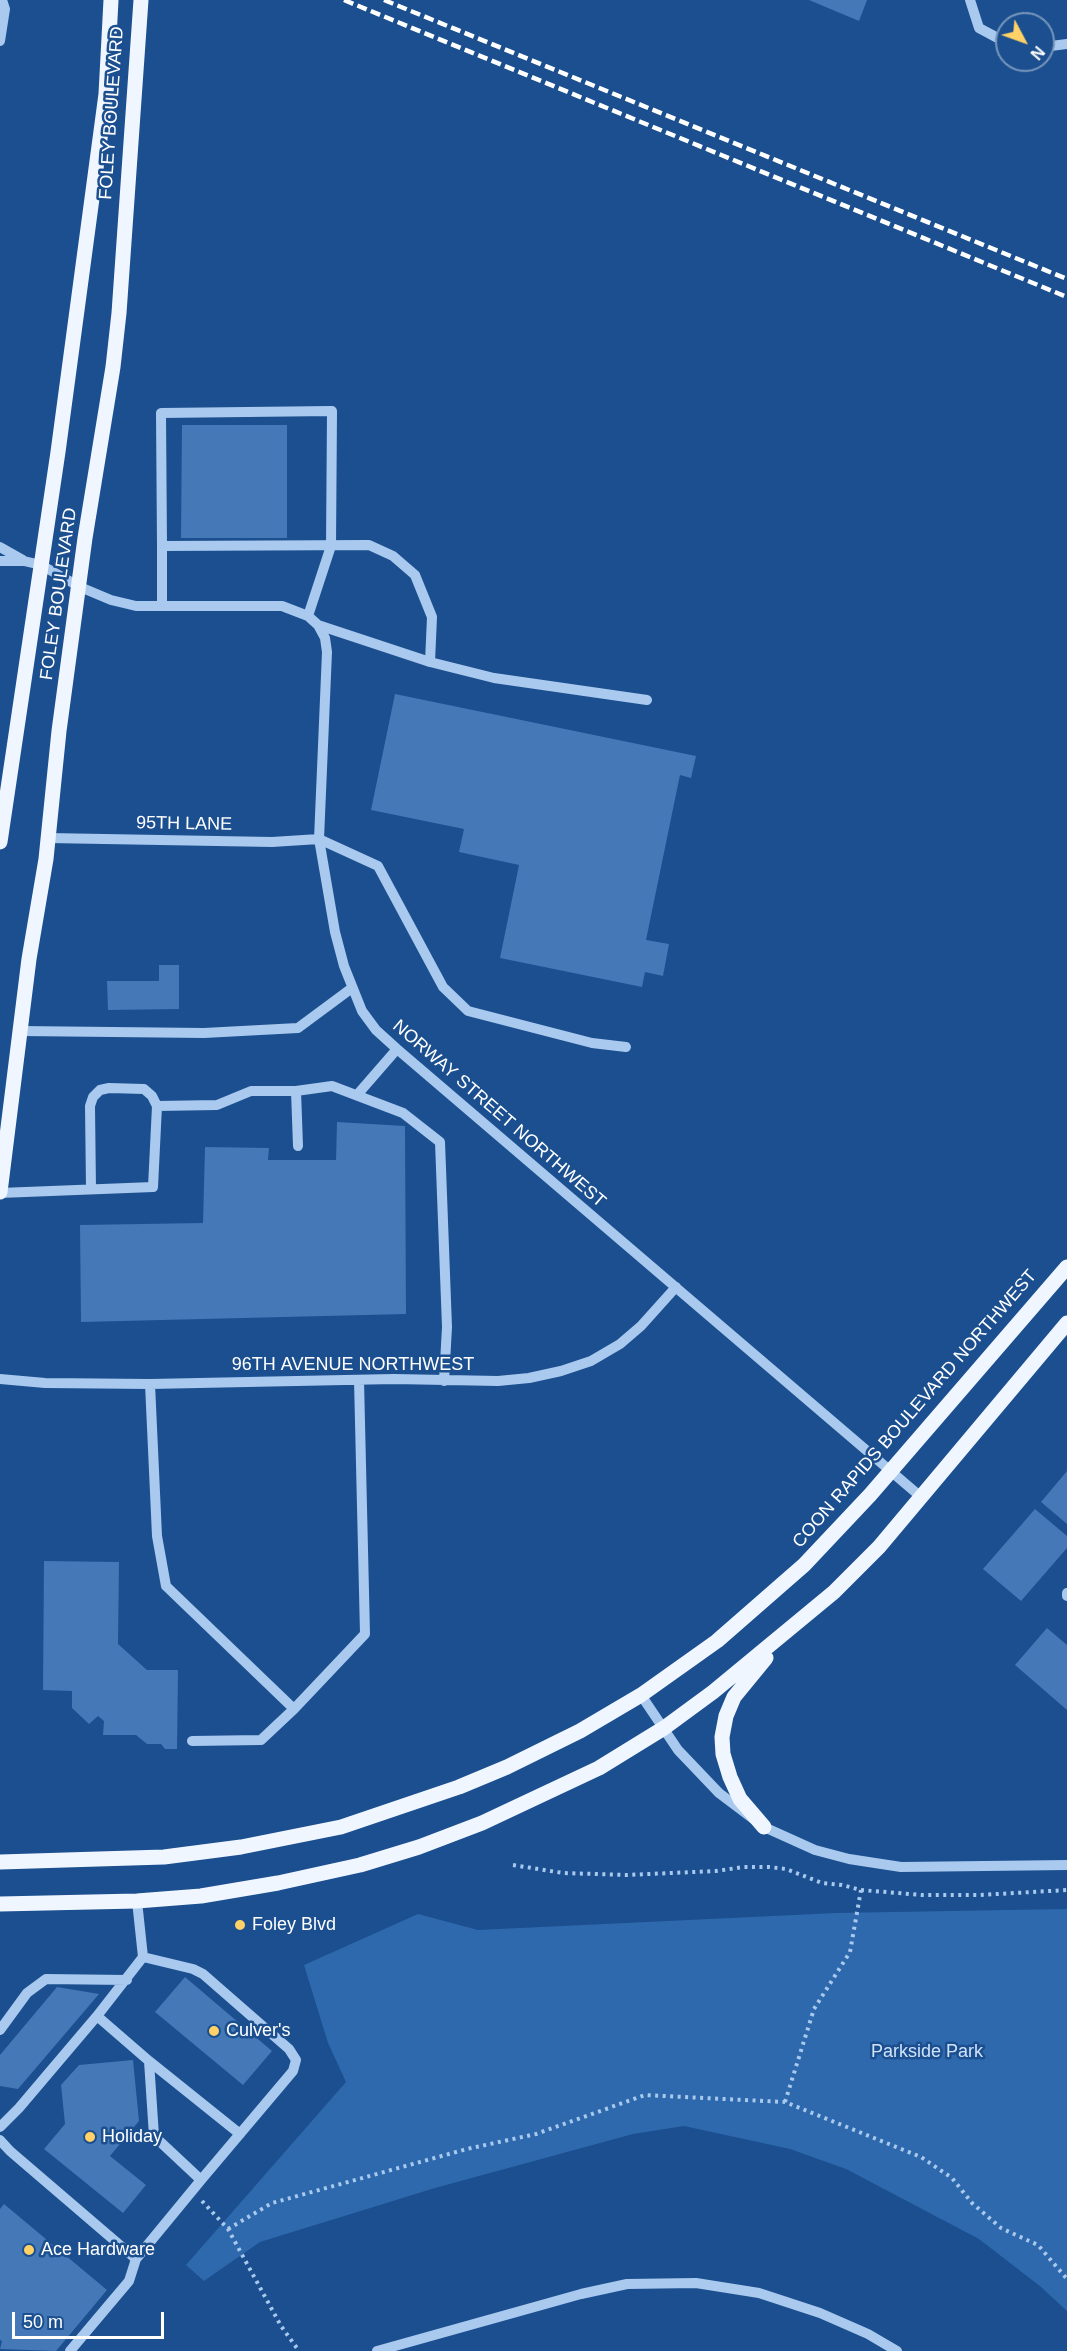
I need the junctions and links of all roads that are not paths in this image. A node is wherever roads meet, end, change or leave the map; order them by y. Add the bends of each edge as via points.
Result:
1 (2, 0) edge
2 (111, 0) edge
3 (141, 0) edge
4 (970, 0) edge
5 (995, 37) edge
6 (0, 41) edge
7 (162, 546) junction
8 (331, 546) junction
9 (0, 547) edge
10 (0, 561) edge
11 (24, 561) junction
12 (41, 565) junction
13 (80, 587) junction
14 (162, 606) junction
15 (308, 616) junction
16 (318, 625) junction
17 (430, 662) junction
18 (647, 700) dead end
19 (4, 787) edge
20 (48, 838) junction
21 (319, 839) junction
22 (0, 842) edge
23 (352, 988) junction
24 (20, 1031) junction
25 (626, 1047) dead end
26 (397, 1049) junction
27 (297, 1091) junction
28 (357, 1095) junction
29 (157, 1106) junction
30 (298, 1146) dead end
31 (91, 1189) junction
32 (0, 1193) edge
33 (1067, 1267) edge
34 (676, 1287) junction
35 (1067, 1323) edge
36 (0, 1379) edge
37 (358, 1380) junction
38 (444, 1381) junction
39 (150, 1384) junction
40 (891, 1470) junction
41 (921, 1497) junction
42 (808, 1614) junction
43 (641, 1695) junction
44 (294, 1709) junction
45 (664, 1728) junction
46 (192, 1741) dead end
47 (764, 1827) junction
48 (0, 1862) edge
49 (1067, 1865) edge
50 (137, 1901) junction
51 (0, 1904) edge
52 (143, 1957) junction
53 (127, 1980) junction
54 (97, 2016) junction
55 (0, 2031) edge
56 (149, 2061) junction
57 (0, 2127) edge
58 (240, 2134) junction
59 (0, 2140) edge
60 (201, 2181) junction
61 (136, 2259) junction
62 (70, 2351) edge
63 (377, 2351) edge
64 (897, 2351) edge

1 - 6 street via 5,9
2 - 12 main road, FOLEY BOULEVARD via 106,94
3 - 13 main road, FOLEY BOULEVARD via 114,356
4 - 5 street via 979,28
7 - 8 street
7 - 8 street via 161,413 332,411
7 - 14 street
8 - 15 street
8 - 17 street via 369,545 393,556 415,575 432,617
9 - 11 street
10 - 11 street
11 - 12 street
12 - 13 street
12 - 19 main road, FOLEY BOULEVARD
13 - 14 street via 136,606
13 - 20 main road, FOLEY BOULEVARD
14 - 15 street via 282,606
15 - 16 street
16 - 17 street
16 - 21 street, NORWAY STREET NORTHWEST via 327,652
17 - 18 street via 494,678
19 - 22 main road, FOLEY BOULEVARD
20 - 21 street, 95TH LANE via 272,842
20 - 24 main road, FOLEY BOULEVARD
21 - 23 street, NORWAY STREET NORTHWEST via 335,932
21 - 25 street via 378,866 443,987 468,1011 592,1043
23 - 24 street via 298,1028 204,1033
23 - 26 street, NORWAY STREET NORTHWEST via 376,1030
24 - 32 main road, FOLEY BOULEVARD
26 - 28 street
26 - 34 street, NORWAY STREET NORTHWEST
27 - 28 street via 332,1086
27 - 29 street via 252,1091 217,1105
27 - 30 street
28 - 38 street via 403,1113 440,1142 447,1327
29 - 31 street via 153,1187
29 - 31 street via 144,1089 109,1088 93,1097
31 - 32 street
33 - 40 main road, COON RAPIDS BOULEVARD NORTHWEST
34 - 38 street, 96TH AVENUE NORTHWEST via 641,1326 591,1361 529,1378
34 - 40 street, NORWAY STREET NORTHWEST
35 - 41 main road
36 - 39 street, 96TH AVENUE NORTHWEST
37 - 38 street, 96TH AVENUE NORTHWEST
37 - 39 street, 96TH AVENUE NORTHWEST
37 - 44 street via 365,1634
39 - 44 street via 156,1536 166,1586
40 - 41 street, NORWAY STREET NORTHWEST
40 - 43 main road, COON RAPIDS BOULEVARD NORTHWEST via 837,1532 758,1607
41 - 42 main road via 879,1547
42 - 45 main road
42 - 47 main road via 734,1698 726,1716 723,1754 730,1777 740,1799
43 - 45 street
43 - 48 main road, COON RAPIDS BOULEVARD NORTHWEST via 507,1767 341,1827 164,1857
44 - 46 street via 261,1740
45 - 47 street via 696,1771
45 - 50 main road via 567,1784 419,1847 278,1883 201,1896
47 - 49 street via 815,1850 901,1867
50 - 51 main road
50 - 52 street
52 - 53 street
52 - 58 street via 203,1974 290,2049 296,2060 293,2071
53 - 54 street
53 - 55 street via 46,1979 27,1993
54 - 56 street
54 - 57 street
56 - 58 street
56 - 60 street via 154,2136
58 - 60 street
59 - 61 street
60 - 61 street
61 - 62 street via 129,2281
63 - 64 street via 627,2284 696,2283 759,2293 820,2313

